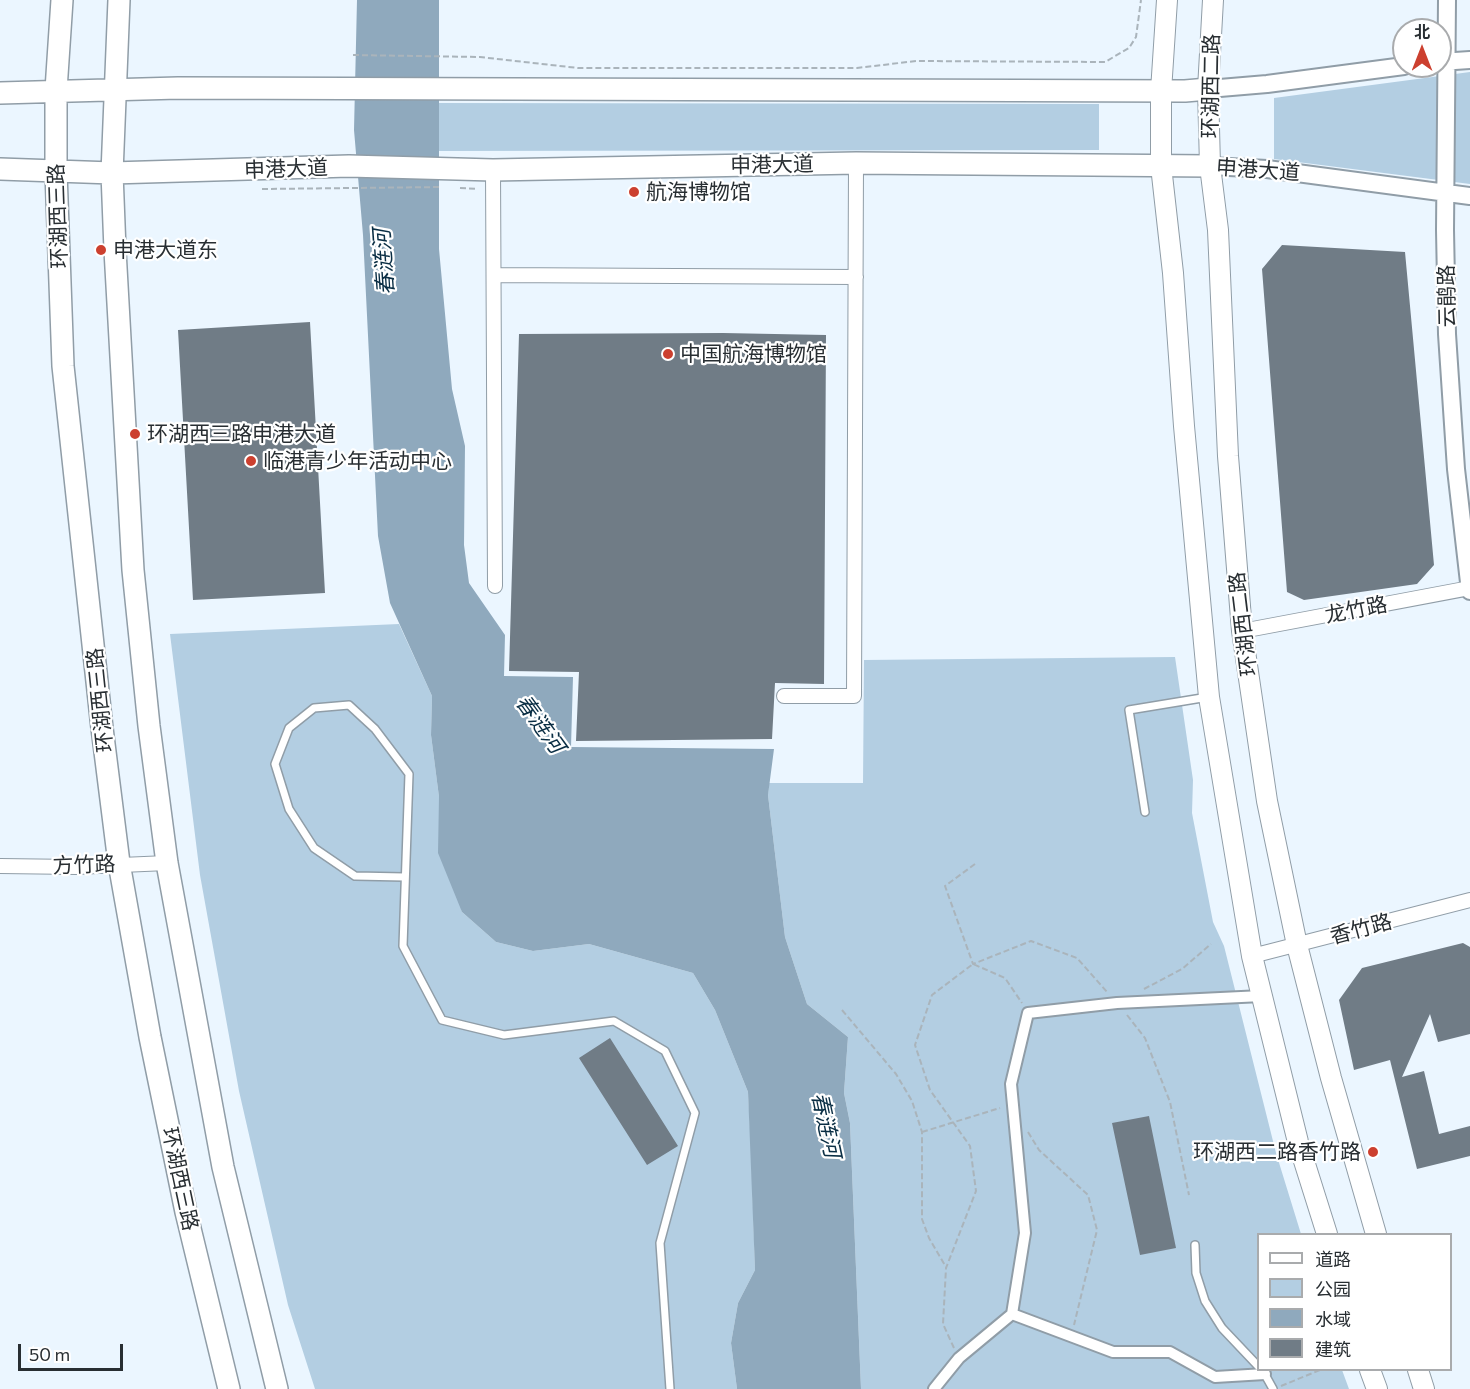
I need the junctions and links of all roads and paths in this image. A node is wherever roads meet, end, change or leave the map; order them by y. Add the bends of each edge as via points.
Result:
1 (62, 0) edge
2 (120, 0) edge
3 (1141, 0) edge
4 (1167, 0) edge
5 (1213, 0) edge
6 (1446, 0) edge
7 (1445, 18) edge
8 (353, 55) dead end
9 (1470, 60) edge
10 (1452, 61) edge
11 (1392, 68) edge
12 (1443, 78) edge
13 (117, 88) junction
14 (1208, 89) junction
15 (56, 90) junction
16 (1161, 91) junction
17 (0, 93) edge
18 (856, 164) junction
19 (1161, 166) junction
20 (1210, 166) junction
21 (0, 169) edge
22 (493, 170) junction
23 (56, 172) junction
24 (112, 173) junction
25 (460, 178) junction
26 (448, 187) dead end
27 (262, 189) dead end
28 (483, 189) dead end
29 (1446, 193) junction
30 (1470, 196) edge
31 (495, 275) junction
32 (856, 277) junction
33 (495, 586) dead end
34 (1470, 589) edge
35 (1242, 631) junction
36 (784, 696) dead end
37 (1209, 697) junction
38 (1144, 812) dead end
39 (119, 863) junction
40 (167, 863) junction
41 (975, 864) dead end
42 (0, 866) edge
43 (404, 877) junction
44 (1470, 900) edge
45 (1211, 944) dead end
46 (1298, 945) junction
47 (1252, 956) junction
48 (973, 964) junction
49 (1262, 996) junction
50 (1117, 1003) junction
51 (842, 1010) dead end
52 (1028, 1013) junction
53 (1012, 1104) junction
54 (953, 1122) junction
55 (922, 1132) junction
56 (1028, 1132) dead end
57 (1189, 1195) dead end
58 (1327, 1233) edge
59 (1376, 1233) edge
60 (1195, 1245) dead end
61 (946, 1268) junction
62 (1012, 1314) junction
63 (1072, 1335) junction
64 (959, 1359) junction
65 (1257, 1365) edge
66 (1257, 1371) edge
67 (1263, 1371) edge
68 (1318, 1371) edge
69 (1370, 1371) edge
70 (1418, 1371) edge
71 (229, 1389) edge
72 (277, 1389) edge
73 (670, 1389) edge
74 (934, 1389) edge
75 (1274, 1389) edge
76 (1377, 1389) edge
77 (1424, 1389) edge

1 - 15 main road, 环湖西三路
2 - 13 main road
3 - 8 path via 1136,37 1129,48 1105,62 916,61 857,68 589,68 443,56
4 - 16 main road, 环湖西二路
5 - 14 main road, 环湖西二路
6 - 7 street, 云鹃路
9 - 10 street
11 - 14 street
12 - 29 street, 云鹃路
13 - 15 main road
13 - 16 main road
13 - 24 main road
14 - 16 main road
14 - 20 main road, 环湖西二路
15 - 17 main road
15 - 23 main road, 环湖西三路
16 - 19 main road, 环湖西二路
18 - 19 main road, 申港大道
18 - 22 main road, 申港大道
18 - 32 street
19 - 20 main road, 申港大道
19 - 37 main road, 环湖西二路
20 - 29 street, 申港大道 via 1267,169
20 - 35 main road, 环湖西二路 via 1218,230 1228,456
21 - 23 main road, 申港大道
22 - 25 main road, 申港大道
22 - 31 street
23 - 24 main road, 申港大道
23 - 39 main road, 环湖西三路 via 63,366
24 - 25 main road, 申港大道 via 349,166
24 - 40 main road via 133,570
25 - 28 path
26 - 27 path
29 - 30 street, 申港大道
29 - 34 street, 云鹃路 via 1447,334 1456,469
31 - 32 street
31 - 33 street
32 - 36 street via 854,696
34 - 35 street, 龙竹路
35 - 46 main road, 环湖西二路 via 1267,801
37 - 38 lane via 1129,710
37 - 47 main road, 环湖西二路
39 - 40 street, 方竹路
39 - 42 street, 方竹路
39 - 71 main road, 环湖西三路 via 186,1212
40 - 72 main road via 223,1167
41 - 48 path via 945,886
43 - 43 lane via 409,774 375,729 349,705 314,708 289,728 275,764 289,809 314,848 355,876
43 - 73 lane via 403,946 442,1020 504,1035 614,1021 665,1051 695,1113 660,1243
44 - 46 street, 香竹路
45 - 50 path via 1182,969
46 - 47 street, 香竹路
46 - 59 main road, 环湖西二路
47 - 49 main road, 环湖西二路
48 - 50 path via 1032,941 1077,958
48 - 52 path via 1005,978
48 - 54 path via 932,995 915,1044 930,1090
49 - 50 street
49 - 58 main road, 环湖西二路 via 1298,1142
50 - 52 street
50 - 57 path via 1145,1038 1170,1102
51 - 55 path via 896,1074 912,1101
52 - 53 street via 1011,1084
53 - 54 path
53 - 62 street via 1025,1233
54 - 55 path
54 - 61 path via 970,1146 976,1191
55 - 61 path via 922,1219
56 - 63 path via 1040,1150 1088,1195 1097,1230
60 - 65 lane via 1196,1272 1205,1301 1222,1328
61 - 64 path via 944,1324
62 - 63 street
62 - 64 street
63 - 66 street via 1113,1352 1170,1352 1215,1377
64 - 74 street
67 - 75 lane
68 - 75 path
69 - 76 main road
70 - 77 main road

